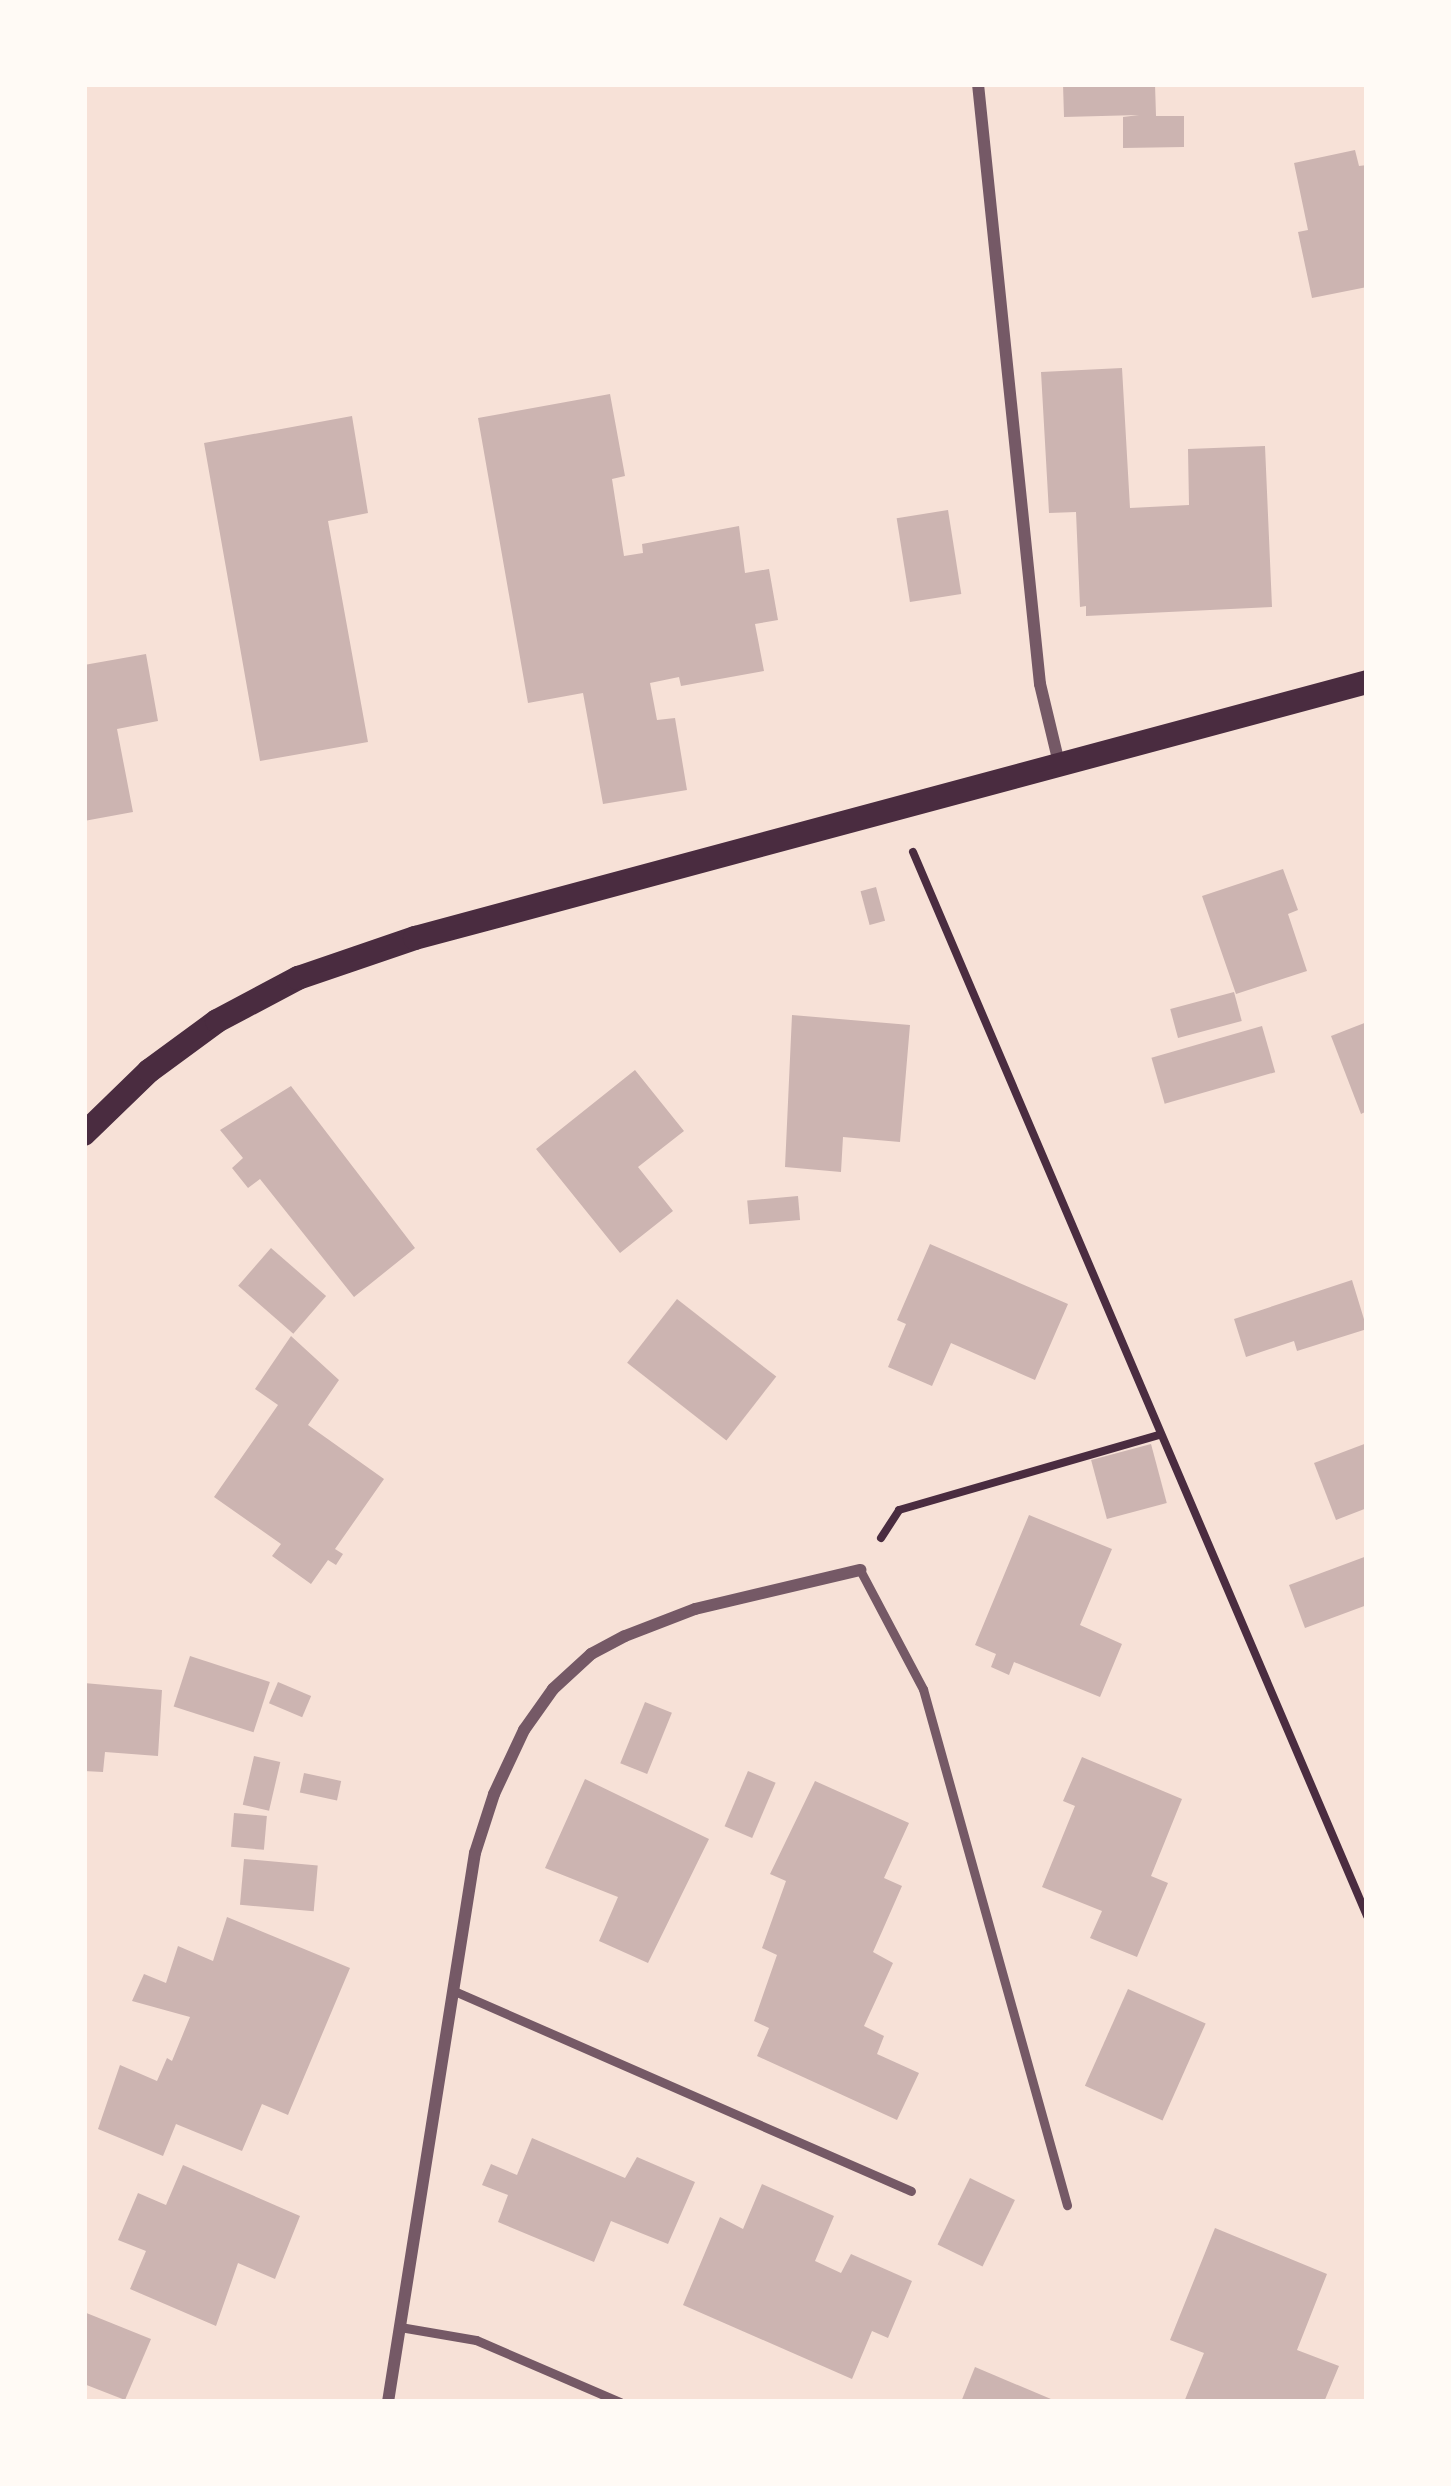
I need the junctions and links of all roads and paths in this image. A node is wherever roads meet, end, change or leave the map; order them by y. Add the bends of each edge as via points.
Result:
1 (978, 84) edge
2 (1367, 682) edge
3 (1060, 767) junction
4 (895, 810) junction
5 (84, 1134) edge
6 (1158, 1435) junction
7 (860, 1570) junction
8 (1367, 1916) edge
9 (452, 1990) junction
10 (911, 2191) dead end
11 (1067, 2205) dead end
12 (400, 2327) junction
13 (388, 2402) edge
14 (620, 2402) edge

1 - 3 street via 1040,684
2 - 3 main road
3 - 4 main road
4 - 5 main road via 415,938 298,978 149,1071
4 - 6 path
6 - 7 path via 898,1510
6 - 8 path
7 - 9 street via 695,1609 625,1636 554,1689 494,1794 475,1853
7 - 11 lane via 923,1689
9 - 10 lane
9 - 12 street
12 - 13 street
12 - 14 lane via 476,2340

